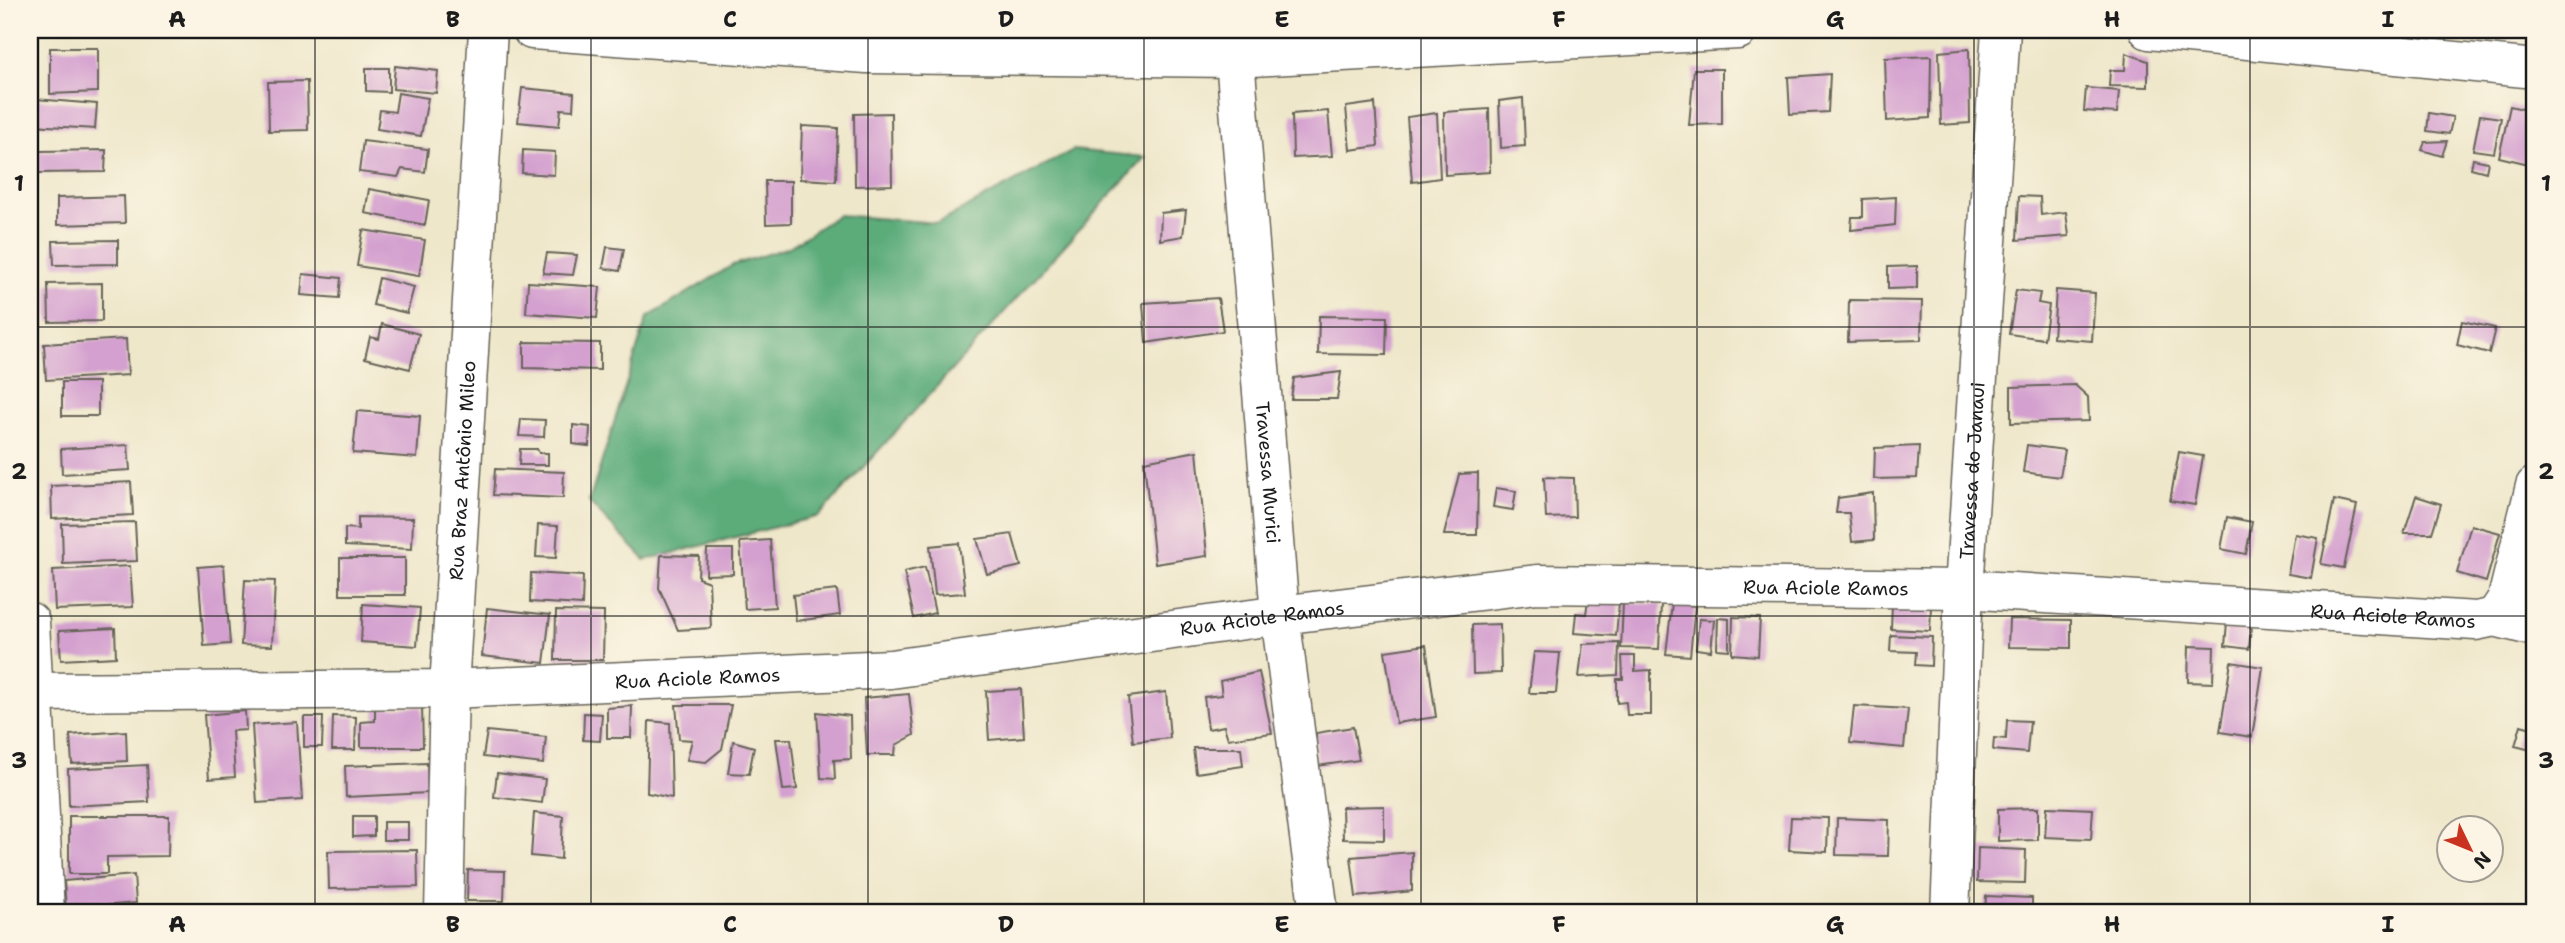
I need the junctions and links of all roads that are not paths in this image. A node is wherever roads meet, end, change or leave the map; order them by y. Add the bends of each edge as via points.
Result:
1 (488, 30) edge
2 (532, 30) edge
3 (1738, 30) edge
4 (2001, 30) edge
5 (2149, 30) edge
6 (1236, 44) edge
7 (2535, 69) edge
8 (2535, 486) edge
9 (1964, 589) junction
10 (1280, 615) junction
11 (2495, 617) junction
12 (30, 622) edge
13 (2535, 627) edge
14 (449, 689) junction
15 (32, 692) edge
16 (45, 913) edge
17 (444, 913) edge
18 (1319, 913) edge
19 (1950, 913) edge

1 - 14 street, Rua Braz Antônio Mileo
2 - 6 street via 867,54
3 - 6 street
4 - 9 street, Travessa do Janaui
5 - 7 street
6 - 10 street, Travessa Murici
8 - 11 street via 2507,599
9 - 10 street, Rua Aciole Ramos via 1537,584
9 - 11 street, Rua Aciole Ramos via 2476,621
9 - 19 street, Travessa do Janaui
10 - 14 street, Rua Aciole Ramos via 891,668
10 - 18 street, Travessa Murici
11 - 13 street, Rua Aciole Ramos
12 - 15 street
14 - 15 street, Rua Aciole Ramos
14 - 17 street, Rua Braz Antônio Mileo
15 - 16 street

